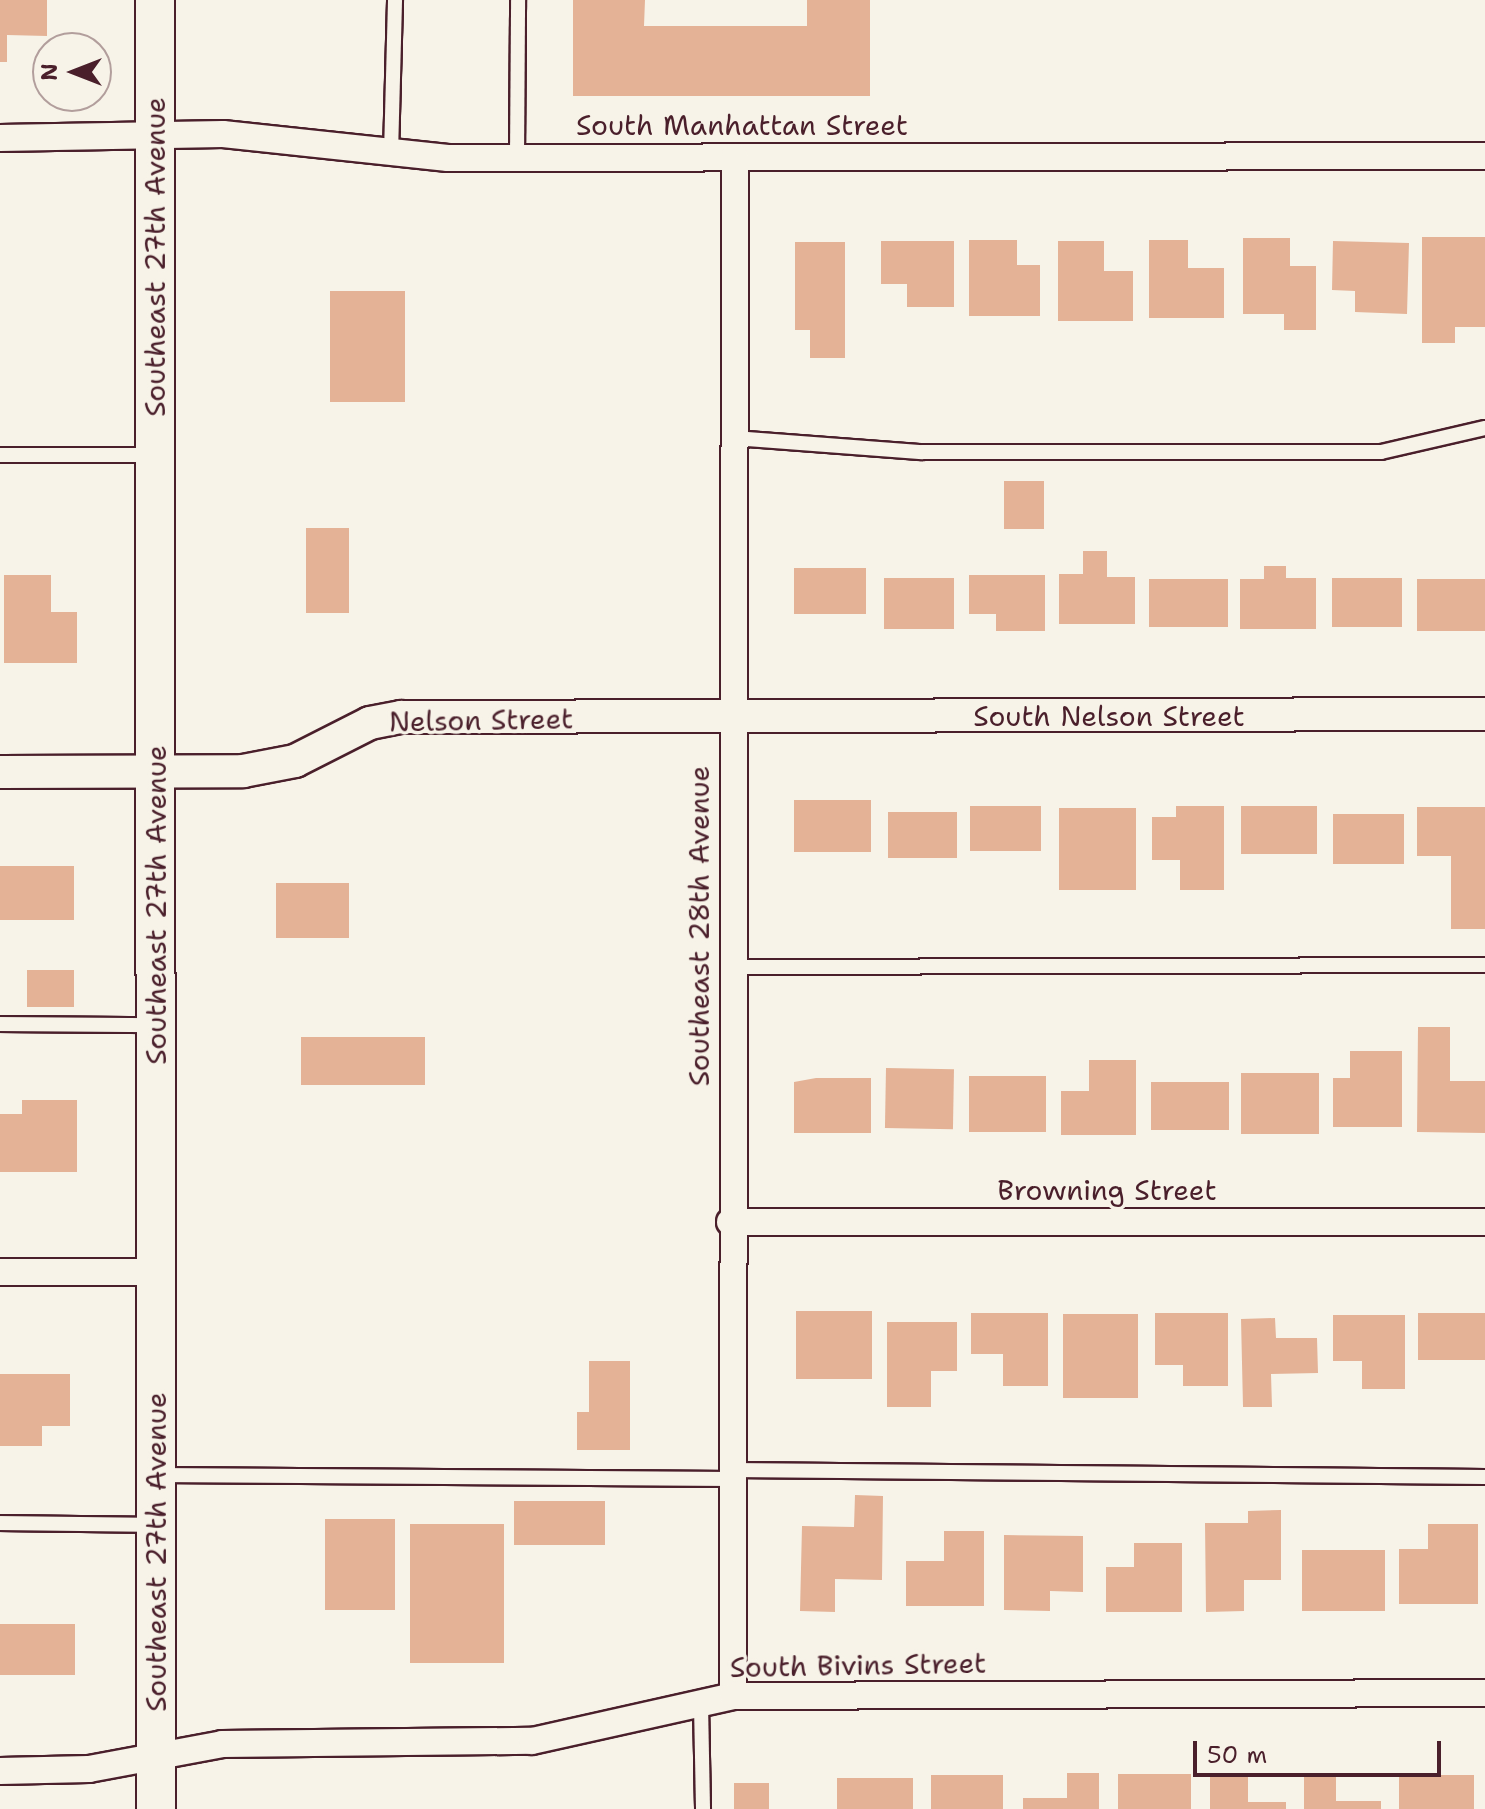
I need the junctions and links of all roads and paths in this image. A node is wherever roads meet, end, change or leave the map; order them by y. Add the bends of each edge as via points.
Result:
1 (155, 0) edge
2 (395, 0) edge
3 (518, 0) edge
4 (0, 138) edge
5 (156, 138) junction
6 (391, 154) junction
7 (1485, 156) edge
8 (517, 157) junction
9 (735, 157) junction
10 (1485, 428) edge
11 (734, 438) junction
12 (0, 455) edge
13 (156, 455) junction
14 (1485, 714) edge
15 (732, 718) junction
16 (0, 772) edge
17 (156, 772) junction
18 (1485, 965) edge
19 (731, 967) junction
20 (0, 1024) edge
21 (156, 1025) junction
22 (730, 1222) junction
23 (1485, 1222) edge
24 (0, 1272) edge
25 (156, 1272) junction
26 (156, 1475) junction
27 (731, 1475) junction
28 (1485, 1477) edge
29 (0, 1523) edge
30 (156, 1525) junction
31 (1485, 1693) edge
32 (733, 1696) junction
33 (701, 1704) junction
34 (157, 1756) junction
35 (0, 1771) edge
36 (156, 1809) edge
37 (703, 1809) edge

1 - 5 main road, Southeast 27th Avenue
2 - 6 lane
3 - 8 lane
4 - 5 street, South Manhattan Street
5 - 6 street, South Manhattan Street via 223,134 301,139
5 - 13 main road, Southeast 27th Avenue
6 - 8 street, South Manhattan Street
7 - 9 street, South Manhattan Street
8 - 9 street, South Manhattan Street
9 - 11 street, Southeast 28th Avenue
10 - 11 lane via 1381,452 922,452
11 - 15 street, Southeast 28th Avenue
12 - 13 lane
13 - 17 main road, Southeast 27th Avenue
14 - 15 street, South Nelson Street
15 - 17 street, Nelson Street via 401,717 370,723 295,761 243,771
15 - 19 street, Southeast 28th Avenue
16 - 17 street, Nelson Street
17 - 21 main road, Southeast 27th Avenue
18 - 19 lane
19 - 22 street, Southeast 28th Avenue
20 - 21 lane
21 - 25 main road, Southeast 27th Avenue
22 - 23 street, Browning Street
22 - 27 street, Southeast 28th Avenue
24 - 25 street
25 - 26 main road, Southeast 27th Avenue
26 - 27 lane
26 - 30 main road, Southeast 27th Avenue
27 - 28 lane
27 - 32 street, Southeast 28th Avenue
29 - 30 lane
30 - 34 main road, Southeast 27th Avenue
31 - 32 street, South Bivins Street
32 - 33 street, South Bivins Street
33 - 34 street, South Bivins Street via 532,1741 222,1744
33 - 37 lane
34 - 35 street, South Bivins Street via 89,1769
34 - 36 main road, Southeast 27th Avenue

